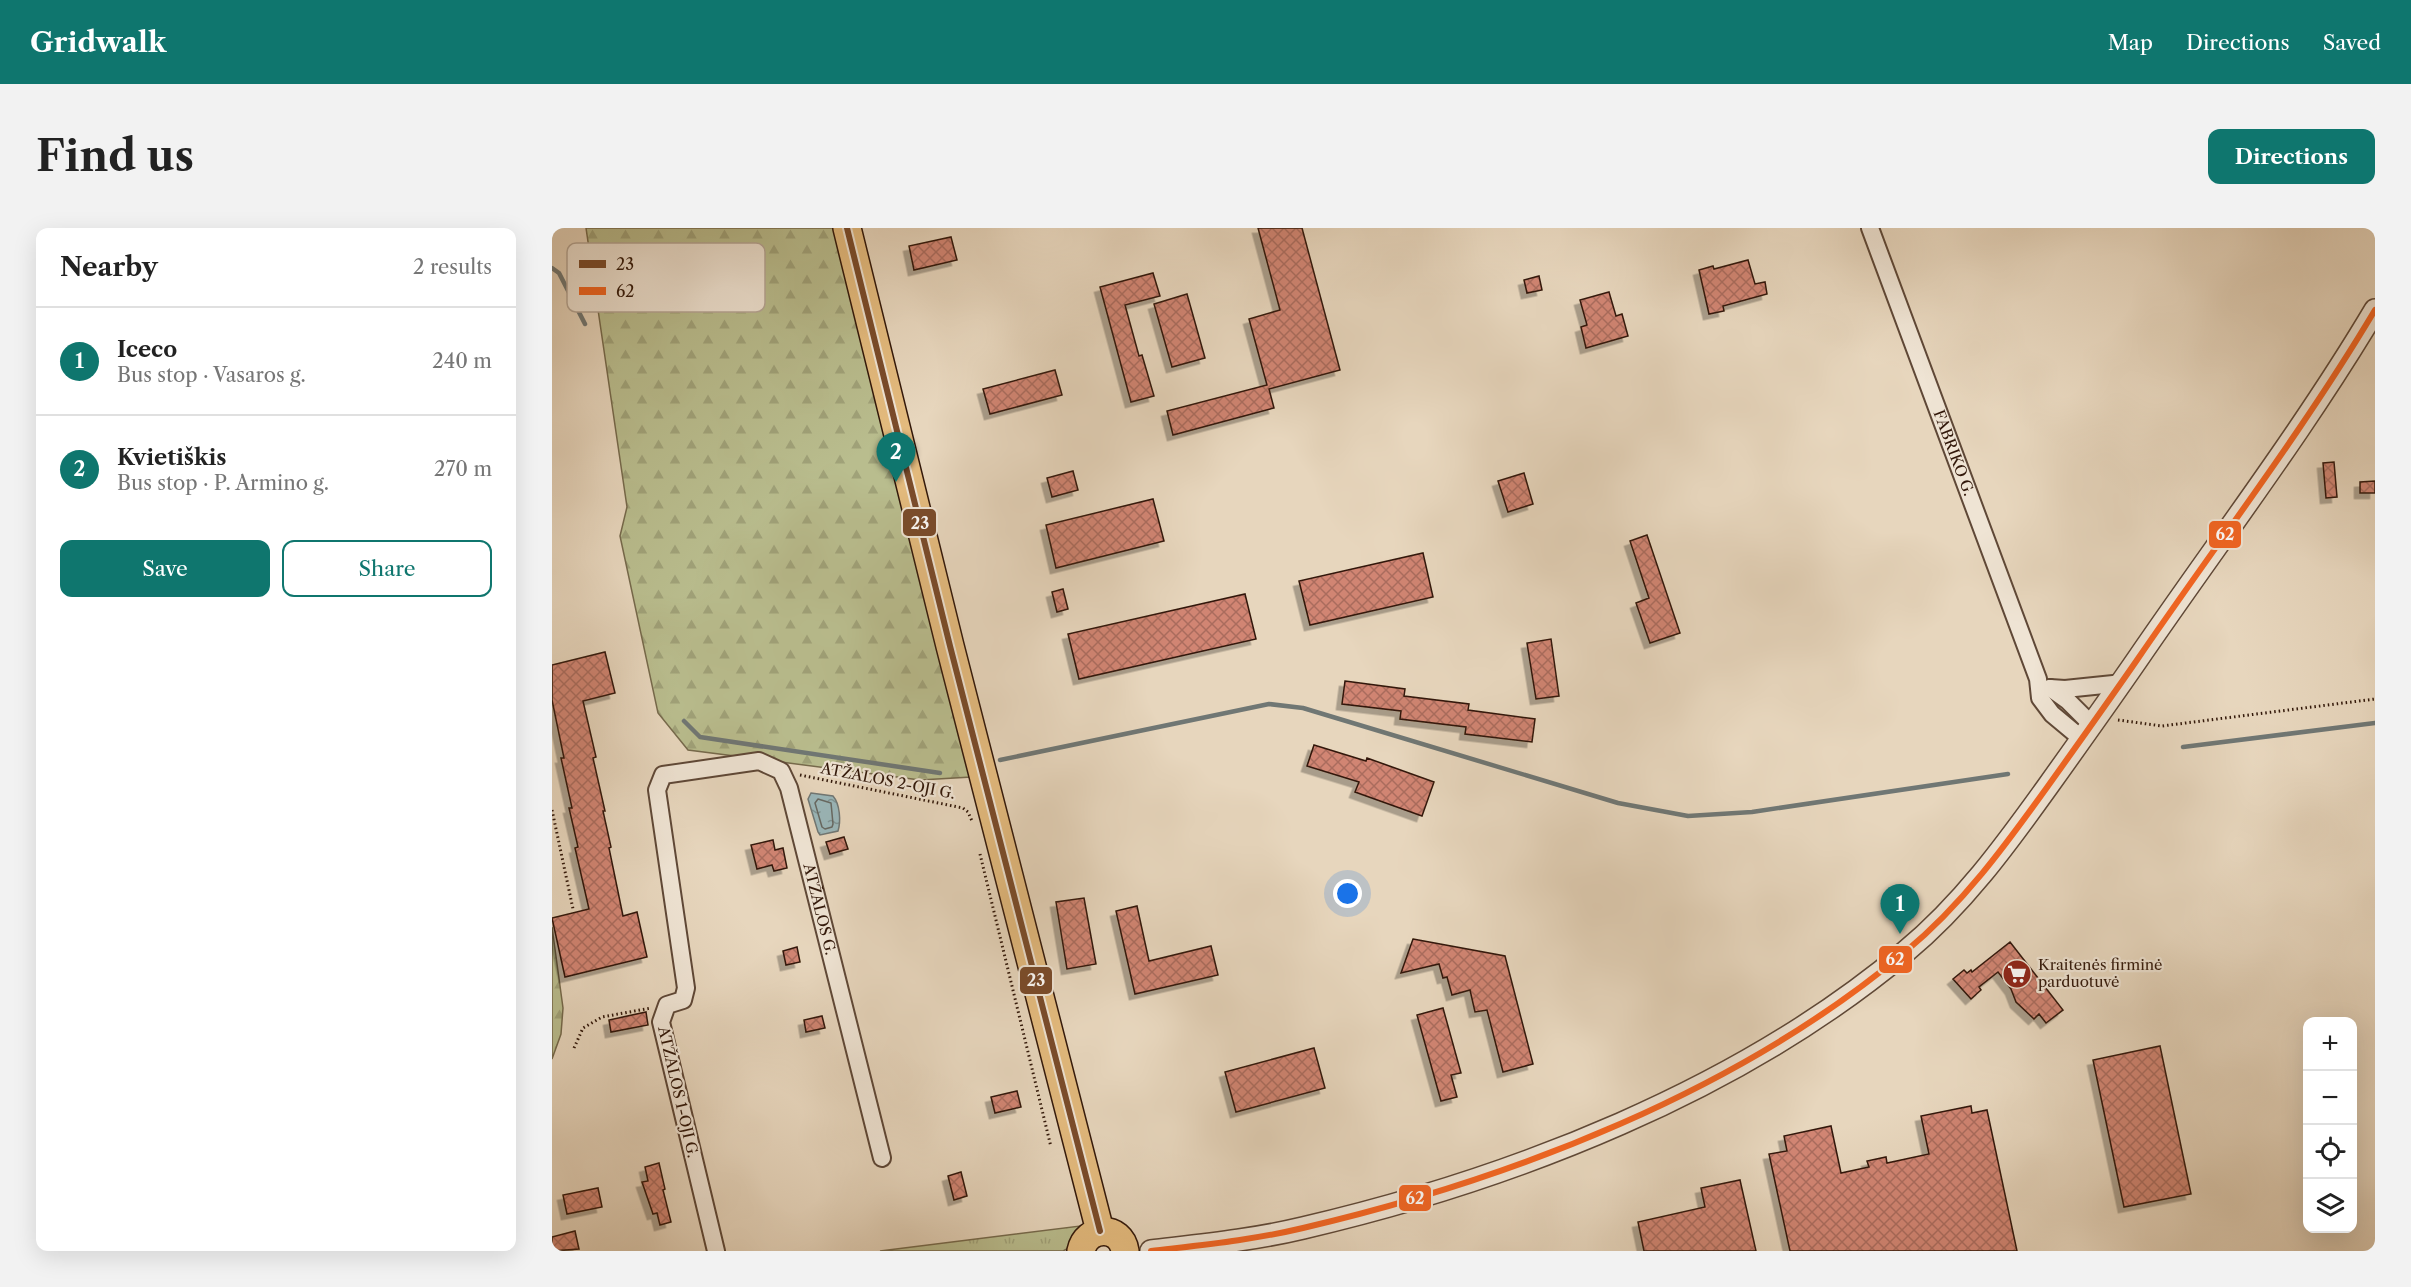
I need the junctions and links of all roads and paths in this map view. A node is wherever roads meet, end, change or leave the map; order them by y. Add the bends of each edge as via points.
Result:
1 (847, 228) edge
2 (1870, 228) edge
3 (2375, 310) edge
4 (2044, 683) junction
5 (2123, 683) junction
6 (2375, 699) edge
7 (2091, 727) junction
8 (781, 771) junction
9 (552, 810) edge
10 (972, 822) dead end
11 (977, 844) dead end
12 (573, 909) dead end
13 (667, 1005) junction
14 (573, 1048) dead end
15 (1051, 1146) dead end
16 (882, 1158) dead end
17 (1100, 1231) junction
18 (716, 1251) edge
19 (1081, 1251) edge
20 (1125, 1251) edge
21 (1150, 1251) edge

1 - 17 main road
2 - 4 street, FABRIKO G.
3 - 5 street
4 - 5 street via 2074,688
4 - 7 street, FABRIKO G. via 2040,698 2052,714
5 - 7 street
6 - 7 path via 2162,726
7 - 21 street via 1993,861 1932,927 1854,992 1737,1065 1676,1098 1565,1146 1413,1199 1300,1229
8 - 10 path, ATŽALOS 2-OJI G. via 963,808
8 - 13 street, ATŽALOS 1-OJI G. via 759,760 663,775 657,790 686,988 683,1000
8 - 16 street, ATŽALOS G. via 789,788
9 - 12 path
11 - 15 path
13 - 14 path via 602,1017 583,1028
13 - 18 street, ATŽALOS 1-OJI G. via 661,1022
17 - 19 main road via 1086,1238
17 - 20 main road via 1115,1234

